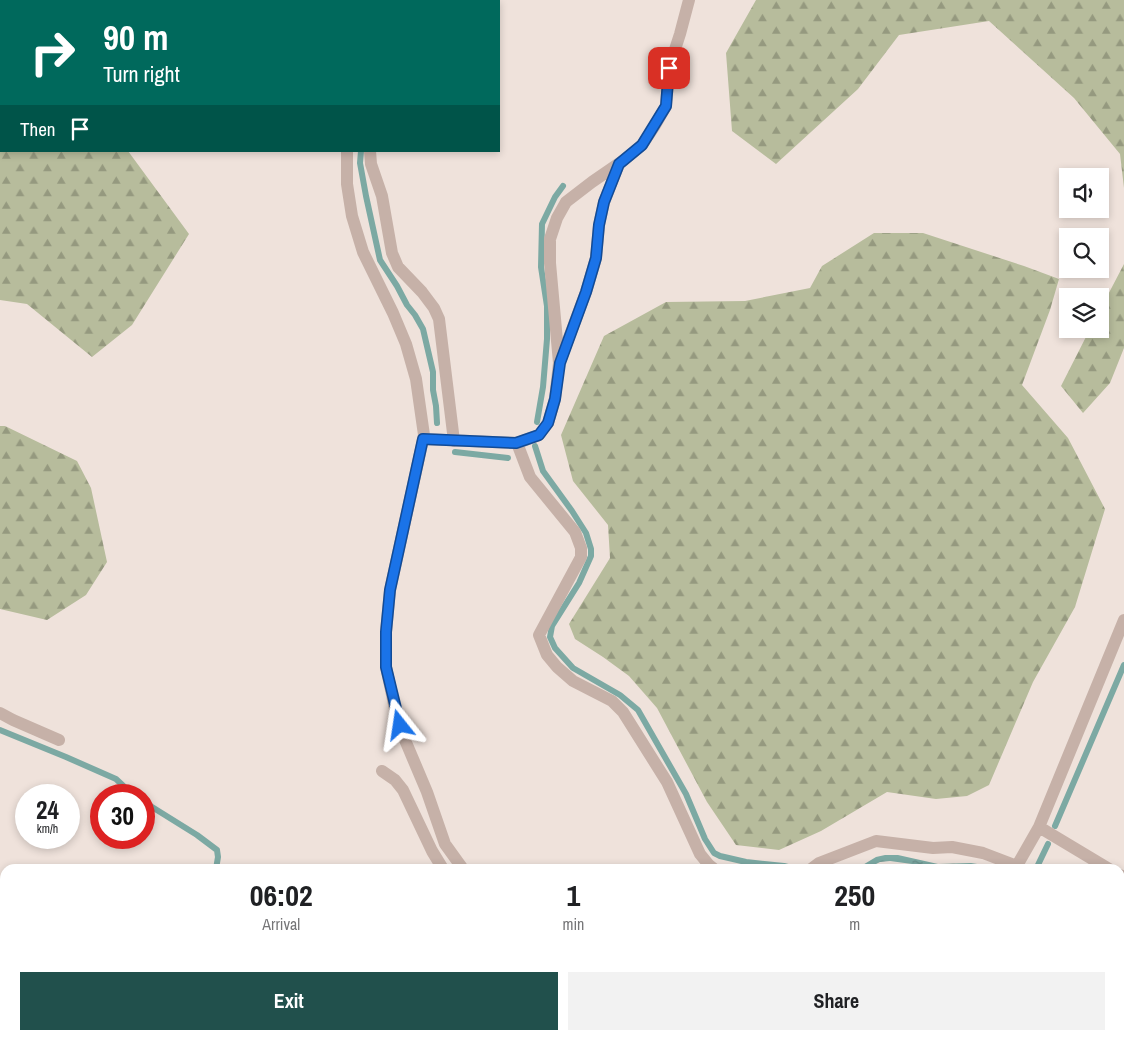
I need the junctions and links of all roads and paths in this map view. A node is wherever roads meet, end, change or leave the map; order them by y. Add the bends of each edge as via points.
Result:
1 (688, 0) edge
2 (348, 152) edge
3 (370, 152) edge
4 (619, 164) junction
5 (560, 363) junction
6 (423, 439) junction
7 (454, 440) junction
8 (516, 443) junction
9 (1124, 620) edge
10 (0, 713) edge
11 (59, 740) dead end
12 (382, 771) dead end
13 (1039, 827) junction
14 (440, 864) edge
15 (459, 864) edge
16 (708, 864) edge
17 (818, 864) edge
18 (1008, 864) edge
19 (1018, 864) edge
20 (1101, 864) edge

1 - 4 street via 669,68 666,106 642,145
2 - 6 street via 347,184 352,216 363,252 406,344 416,379
3 - 7 street via 392,253 398,267 422,292 439,319
4 - 5 street via 604,202 596,258 586,292
4 - 5 street via 566,202 550,239
5 - 8 street via 548,423 539,435
6 - 7 street
6 - 15 street via 390,590 386,667 404,740 445,844
7 - 8 street
8 - 16 street via 530,477 575,532 581,548 581,557 538,635 541,643 557,667 573,681 612,701 623,712 667,782 700,854
9 - 13 street
10 - 11 street
12 - 14 street via 403,790
13 - 19 street
13 - 20 street
17 - 18 street via 876,840 933,848 952,847

